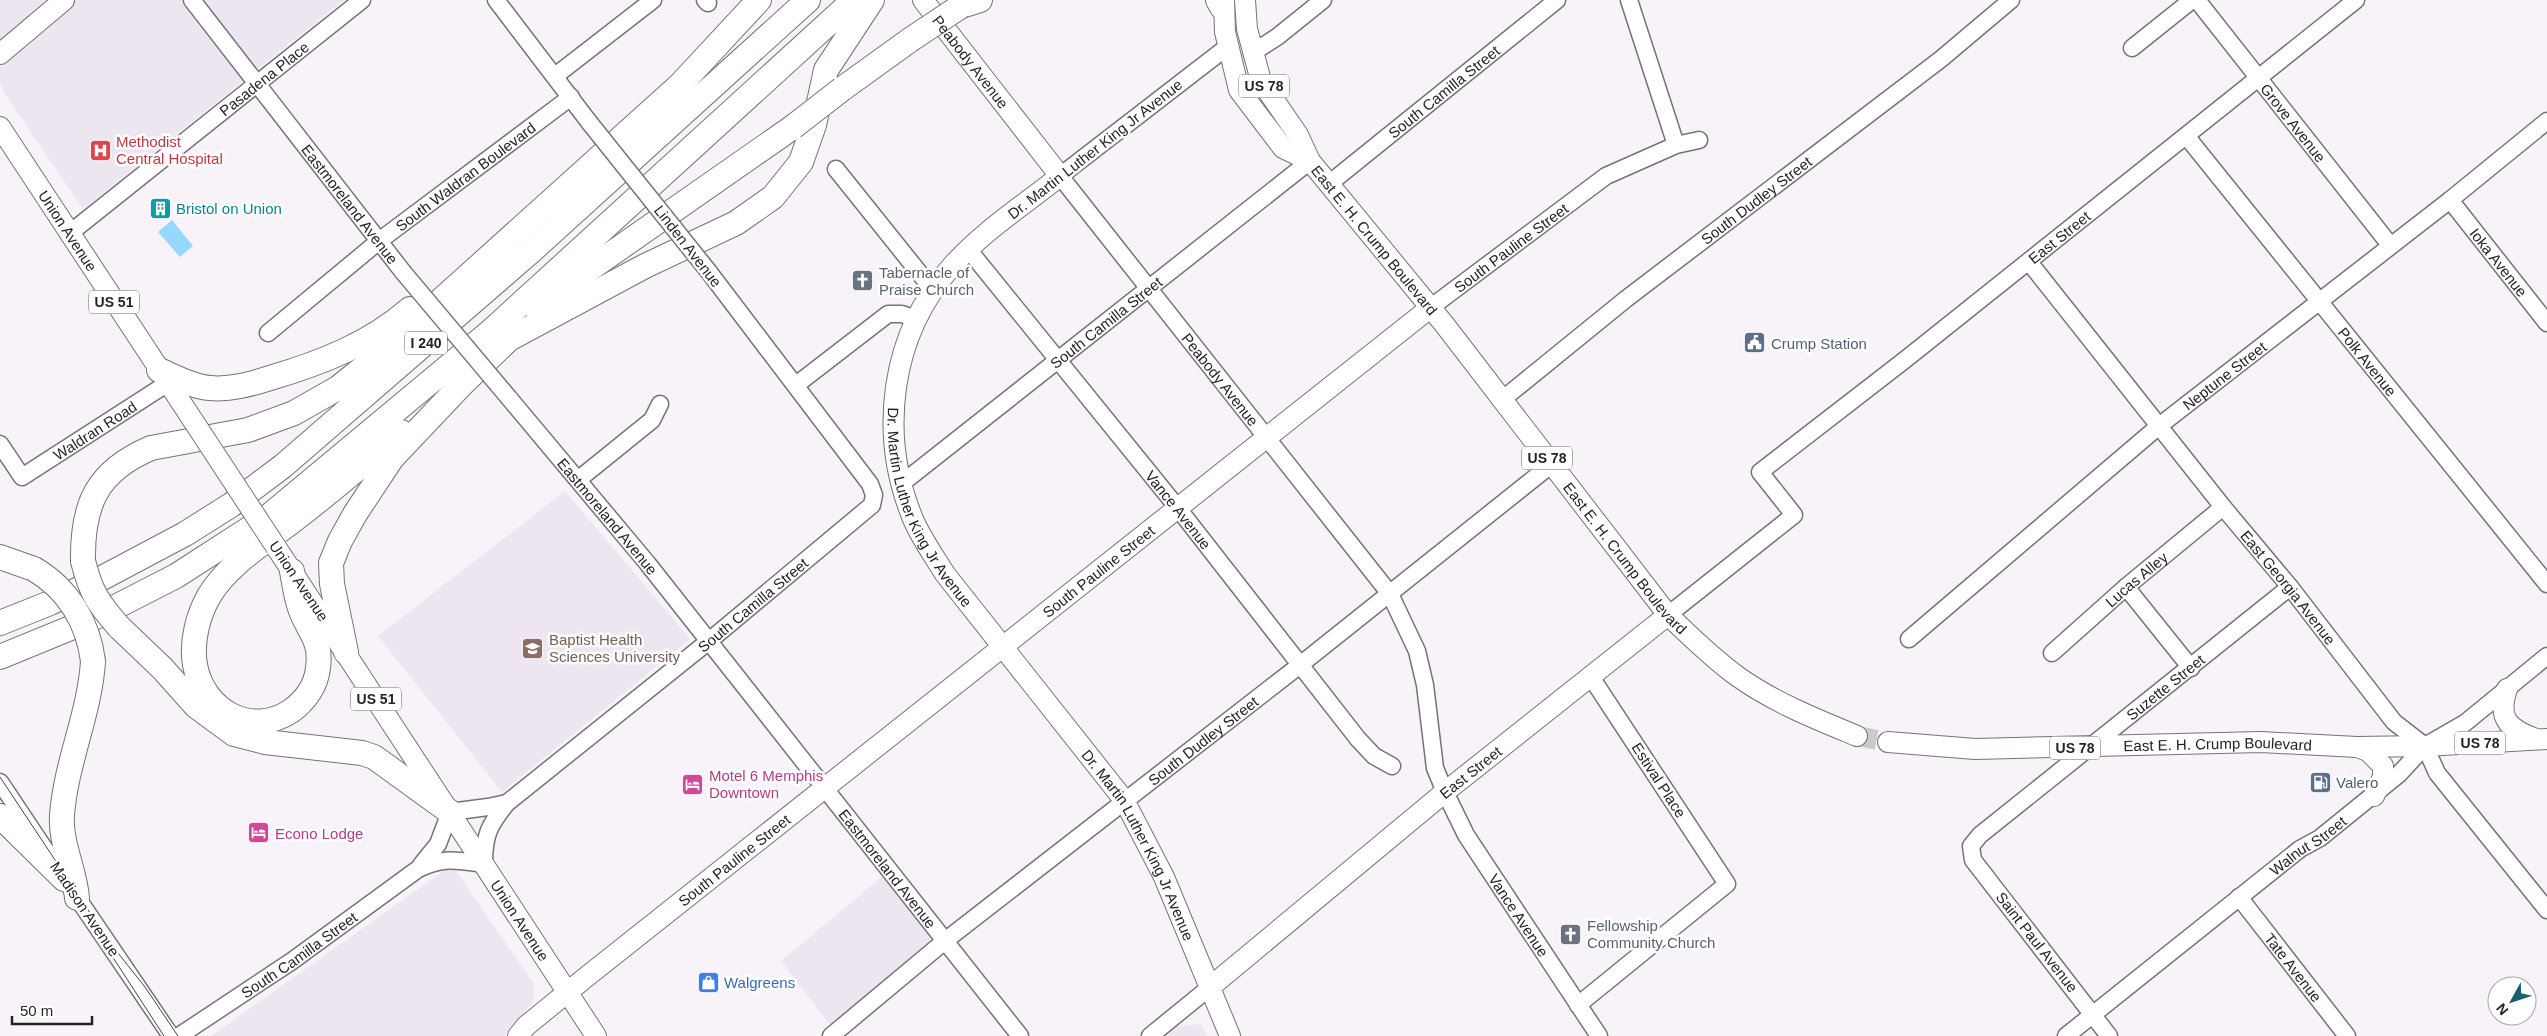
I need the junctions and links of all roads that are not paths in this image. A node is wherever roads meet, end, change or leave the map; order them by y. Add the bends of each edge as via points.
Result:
1 (64, 0) edge
2 (192, 0) edge
3 (362, 0) edge
4 (496, 0) edge
5 (653, 0) edge
6 (759, 0) edge
7 (797, 0) edge
8 (808, 0) edge
9 (854, 0) edge
10 (872, 0) edge
11 (923, 0) edge
12 (1245, 0) edge
13 (1323, 0) edge
14 (1557, 0) edge
15 (1629, 0) edge
16 (2011, 0) edge
17 (2192, 0) edge
18 (2196, 0) edge
19 (2356, 0) edge
20 (1221, 2) edge
21 (970, 3) edge
22 (1227, 47) junction
23 (2132, 48) dead end
24 (751, 51) junction
25 (1252, 53) junction
26 (0, 54) edge
27 (555, 76) junction
28 (2258, 78) junction
29 (257, 86) junction
30 (571, 97) junction
31 (2547, 122) edge
32 (2, 134) edge
33 (2186, 137) junction
34 (1698, 140) dead end
35 (1676, 145) junction
36 (1310, 161) junction
37 (836, 169) dead end
38 (1060, 176) junction
39 (1330, 183) junction
40 (558, 194) junction
41 (2450, 200) junction
42 (70, 233) junction
43 (379, 241) junction
44 (2390, 245) junction
45 (968, 249) junction
46 (2029, 262) junction
47 (1149, 288) junction
48 (933, 290) junction
49 (2320, 300) junction
50 (1430, 308) junction
51 (916, 319) junction
52 (2547, 323) edge
53 (490, 332) junction
54 (268, 333) dead end
55 (1057, 360) junction
56 (164, 377) junction
57 (462, 384) junction
58 (796, 384) junction
59 (1503, 400) junction
60 (660, 404) dead end
61 (2159, 426) junction
62 (1266, 436) junction
63 (0, 444) edge
64 (1552, 464) junction
65 (579, 479) junction
66 (901, 484) junction
67 (874, 495) joint
68 (2224, 507) junction
69 (1177, 508) junction
70 (0, 556) edge
71 (292, 572) junction
72 (2547, 584) edge
73 (2126, 587) junction
74 (2290, 588) junction
75 (1390, 594) junction
76 (1668, 615) junction
77 (0, 624) edge
78 (1909, 639) dead end
79 (709, 641) junction
80 (1003, 646) junction
81 (346, 652) junction
82 (2052, 653) dead end
83 (2547, 656) edge
84 (0, 658) edge
85 (1300, 666) junction
86 (2191, 668) junction
87 (1591, 677) junction
88 (2507, 689) junction
89 (1857, 736) tunnel mouth
90 (2541, 739) edge
91 (1888, 742) tunnel mouth
92 (2425, 746) junction
93 (2357, 747) junction
94 (2089, 748) junction
95 (1392, 766) dead end
96 (0, 782) edge
97 (824, 790) junction
98 (1445, 792) junction
99 (2374, 796) junction
100 (1124, 800) junction
101 (506, 802) junction
102 (450, 812) junction
103 (0, 816) edge
104 (1971, 846) joint
105 (484, 864) junction
106 (418, 869) junction
107 (71, 889) junction
108 (2542, 893) edge
109 (2239, 897) junction
110 (2547, 910) edge
111 (946, 940) junction
112 (1209, 988) junction
113 (567, 992) junction
114 (1578, 1005) junction
115 (2093, 1015) junction
116 (171, 1036) edge
117 (179, 1036) edge
118 (518, 1036) edge
119 (596, 1036) edge
120 (831, 1036) edge
121 (1020, 1036) edge
122 (1150, 1036) edge
123 (1230, 1036) edge
124 (1599, 1036) edge
125 (2066, 1036) edge
126 (2109, 1036) edge
127 (2347, 1036) edge

1 - 26 main road
2 - 29 street, Eastmoreland Avenue
3 - 29 street, Pasadena Place
4 - 27 street, Linden Avenue
5 - 27 street
6 - 40 highway via 680,85
7 - 24 highway
8 - 24 highway, I 240
9 - 53 highway, I 240
10 - 57 highway via 826,70 814,125 801,162 773,197 736,223 645,266 509,339
11 - 38 main road, Peabody Avenue
12 - 25 main road, East E. H. Crump Boulevard / US 78
13 - 25 street
14 - 39 street, South Camilla Street
15 - 35 street
16 - 59 street, South Dudley Street via 1941,59 1626,299
17 - 23 street
18 - 28 street, Grove Avenue
19 - 28 street, East Street
20 - 22 main road, East E. H. Crump Boulevard / US 78
21 - 53 highway, bridge via 910,40 793,128 558,293
22 - 36 main road, East E. H. Crump Boulevard / US 78 via 1240,90 1253,111 1283,148
22 - 38 street, Dr. Martin Luther King Jr Avenue
24 - 77 highway, I 240 via 420,349 283,466 185,534 104,578
25 - 36 main road, East E. H. Crump Boulevard / US 78 via 1261,81 1298,134
27 - 30 street, Linden Avenue
28 - 33 street, East Street
28 - 44 street, Grove Avenue
29 - 42 street, Pasadena Place
29 - 43 street, Eastmoreland Avenue
30 - 43 street, South Waldran Boulevard
30 - 58 street, Linden Avenue, bridge
31 - 41 street, Neptune Street
32 - 42 main road, Union Avenue / US 51
33 - 46 street, East Street
33 - 49 street, Polk Avenue
34 - 35 street, South Pauline Street
35 - 50 street, South Pauline Street via 1606,176
36 - 39 main road, East E. H. Crump Boulevard / US 78
36 - 47 street, South Camilla Street
37 - 48 street
38 - 45 main road, Dr. Martin Luther King Jr Avenue
38 - 47 street, Peabody Avenue
39 - 50 main road, East E. H. Crump Boulevard / US 78
40 - 56 highway via 462,265 398,319 338,355 279,376 230,388 200,387
40 - 102 highway, bridge via 388,348 338,388 294,413 248,430 151,448 113,471 97,488 86,514 83,561 90,588 99,604 196,706 234,734 265,742 374,757
41 - 44 street, Neptune Street
41 - 52 street, Ioka Avenue
42 - 56 main road, Union Avenue / US 51
43 - 54 street, South Waldran Boulevard
43 - 65 street, Eastmoreland Avenue, bridge
44 - 49 street, Neptune Street
45 - 48 main road, Dr. Martin Luther King Jr Avenue
45 - 55 street, Vance Avenue
46 - 61 street, East Georgia Avenue
46 - 76 street, East Street via 1760,472 1794,515
47 - 55 street, South Camilla Street
47 - 62 street, Peabody Avenue
48 - 51 main road, Dr. Martin Luther King Jr Avenue
49 - 61 street, Neptune Street
49 - 72 street, Polk Avenue
50 - 59 main road, East E. H. Crump Boulevard / US 78
50 - 62 main road, South Pauline Street
51 - 58 street via 895,313 880,319
51 - 66 main road, Dr. Martin Luther King Jr Avenue via 900,361 893,404 896,461
53 - 84 highway, I 240 via 338,461 239,536 158,585 90,620
55 - 66 street, South Camilla Street
55 - 69 street, Vance Avenue
56 - 63 street, Waldran Road via 22,477
56 - 71 main road, Union Avenue / US 51, bridge
57 - 71 highway via 232,566 213,590 202,608 198,623 195,663 208,696 217,707 239,720 256,723 277,719 305,700 316,680 319,667 316,638 300,609
57 - 81 highway via 392,458 334,553 330,572
58 - 67 street, Linden Avenue via 870,484
59 - 64 main road, East E. H. Crump Boulevard / US 78
60 - 65 street via 652,420
61 - 68 street, East Georgia Avenue
61 - 78 street, Neptune Street
62 - 69 main road, South Pauline Street
62 - 75 street, Peabody Avenue
64 - 75 street, South Dudley Street
64 - 76 main road, East E. H. Crump Boulevard / US 78
65 - 79 street, Eastmoreland Avenue
66 - 80 main road, Dr. Martin Luther King Jr Avenue via 913,520 945,574
67 - 79 street, South Camilla Street via 872,505
68 - 73 street, Lucas Alley
68 - 74 street, East Georgia Avenue
69 - 80 main road, South Pauline Street
69 - 85 street, Vance Avenue
70 - 107 highway, bridge via 34,569 54,582 72,603 87,634 93,660 90,696 62,816
71 - 81 main road, Union Avenue / US 51
73 - 82 street, Lucas Alley
73 - 86 street
74 - 86 street, Suzette Street
74 - 92 street, East Georgia Avenue via 2394,722
75 - 85 street, South Dudley Street
75 - 98 street, Peabody Avenue via 1417,651 1425,684 1434,768
76 - 87 main road, East Street
76 - 89 main road, East E. H. Crump Boulevard / US 78 via 1739,677 1778,700
79 - 97 street, Eastmoreland Avenue
79 - 101 street, South Camilla Street
80 - 97 main road, South Pauline Street
80 - 100 main road, Dr. Martin Luther King Jr Avenue
81 - 102 main road, Union Avenue / US 51
83 - 88 street, Walnut Street
85 - 95 street, Vance Avenue via 1366,749
85 - 100 street, South Dudley Street
86 - 94 street, Suzette Street
87 - 98 main road, East Street
87 - 114 street, Estival Place via 1727,884
88 - 90 main road via 2502,704 2508,722 2520,733
88 - 92 street, Walnut Street via 2465,723
90 - 92 main road, East E. H. Crump Boulevard / US 78
91 - 94 main road, East E. H. Crump Boulevard / US 78 via 1975,749
92 - 93 main road, East E. H. Crump Boulevard / US 78
92 - 99 street, Walnut Street
92 - 108 street, East Georgia Avenue via 2437,773
93 - 94 main road, East E. H. Crump Boulevard / US 78 via 2262,742
93 - 99 main road via 2368,751 2383,766 2383,777
94 - 104 street, Suzette Street via 1980,835
96 - 107 street, Madison Avenue
97 - 111 street, Eastmoreland Avenue
97 - 113 main road, South Pauline Street
98 - 112 main road, East Street
98 - 114 street, Vance Avenue via 1466,835
99 - 109 street, Walnut Street
100 - 111 street, South Dudley Street
100 - 112 main road, Dr. Martin Luther King Jr Avenue via 1164,877
101 - 102 street, South Camilla Street
101 - 105 street, South Camilla Street via 487,830
102 - 105 main road, Union Avenue / US 51
102 - 106 street, South Camilla Street via 438,844
103 - 107 highway
104 - 115 street, Saint Paul Avenue via 1973,860
105 - 106 street, South Camilla Street via 436,860
105 - 113 main road, Union Avenue / US 51
106 - 117 street, South Camilla Street via 292,961
107 - 116 street, Madison Avenue
108 - 110 street, East Georgia Avenue
109 - 115 street, Walnut Street
109 - 127 street, Tate Avenue
111 - 120 street, South Dudley Street
111 - 121 street, Eastmoreland Avenue
112 - 122 street, East Street
112 - 123 main road, Dr. Martin Luther King Jr Avenue
113 - 118 main road, South Pauline Street
113 - 119 main road, Union Avenue / US 51
114 - 124 street, Vance Avenue
115 - 125 street, Walnut Street
115 - 126 street, Saint Paul Avenue

